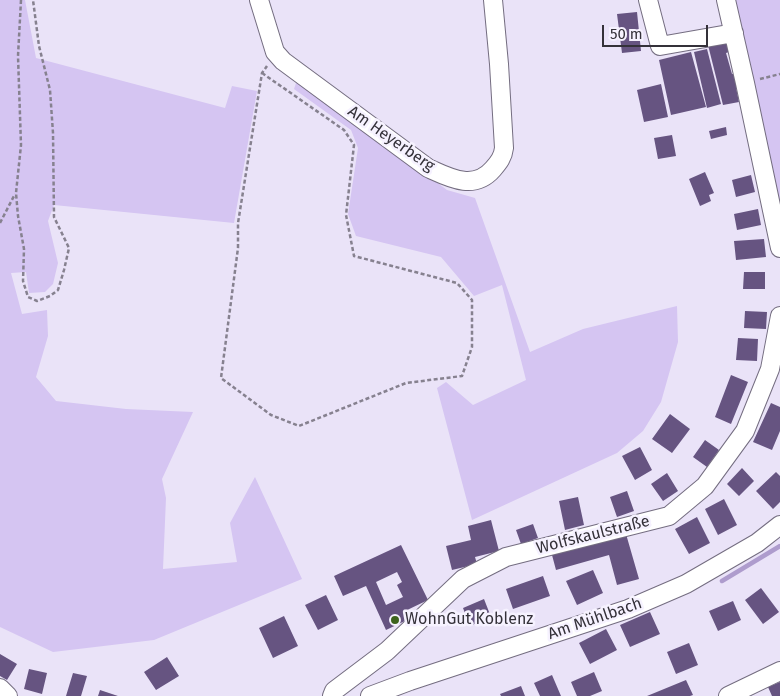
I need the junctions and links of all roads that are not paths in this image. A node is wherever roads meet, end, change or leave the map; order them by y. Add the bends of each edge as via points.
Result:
1 (259, 0) edge
2 (493, 0) edge
3 (648, 0) edge
4 (726, 0) edge
5 (734, 33) junction
6 (780, 248) edge
7 (780, 316) edge
8 (780, 526) edge
9 (780, 671) edge
10 (0, 688) edge
11 (8, 696) edge
12 (332, 696) edge
13 (370, 696) edge
14 (728, 696) edge

1 - 2 street, Am Heyerberg via 275,52 283,61 428,168 466,181 477,180 490,173 502,157 504,148
3 - 5 street via 660,46
4 - 5 street
5 - 6 street
7 - 12 street, Wolfskaulstraße via 770,369 745,431 705,486 669,516 506,557 463,579 387,651 334,690
8 - 13 street, Am Mühlbach via 757,544 686,584 628,609
9 - 14 street
10 - 11 street

